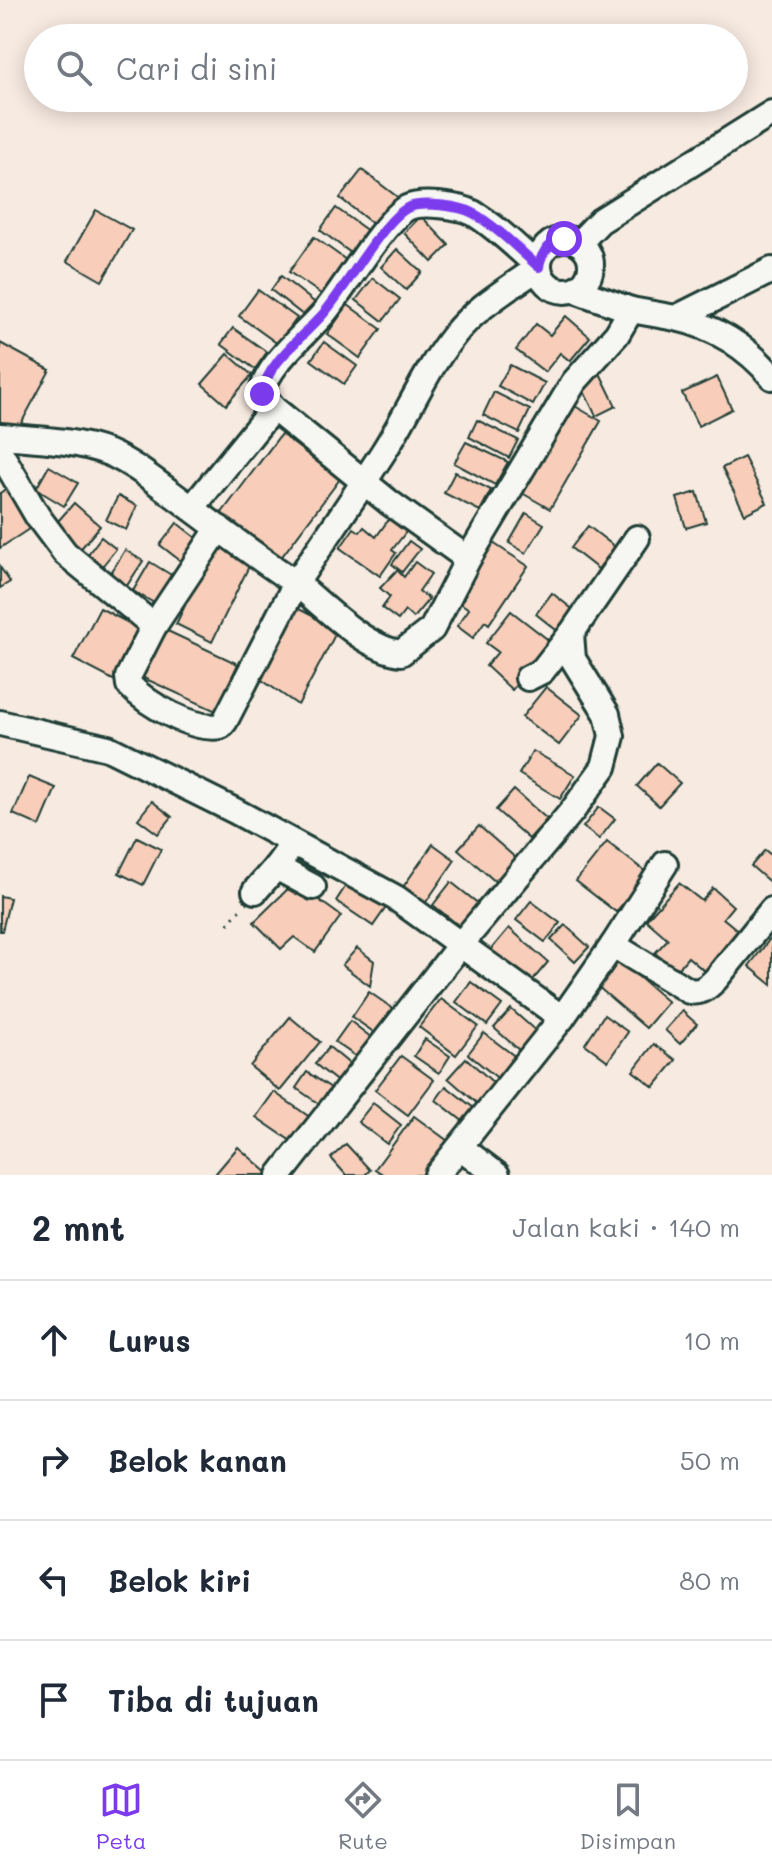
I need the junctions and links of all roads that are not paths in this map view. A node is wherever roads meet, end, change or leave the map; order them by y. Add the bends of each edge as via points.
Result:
1 (772, 113) edge
2 (579, 243) junction
3 (539, 267) junction
4 (772, 270) edge
5 (575, 290) junction
6 (631, 310) junction
7 (676, 318) junction
8 (772, 377) edge
9 (273, 408) junction
10 (0, 436) edge
11 (0, 452) edge
12 (363, 482) junction
13 (192, 508) junction
14 (219, 528) junction
15 (637, 538) dead end
16 (468, 559) junction
17 (296, 583) junction
18 (154, 626) junction
19 (571, 634) junction
20 (528, 678) dead end
21 (0, 723) edge
22 (293, 844) junction
23 (665, 864) dead end
24 (276, 867) junction
25 (313, 887) dead end
26 (255, 891) dead end
27 (772, 910) edge
28 (461, 944) junction
29 (613, 945) junction
30 (562, 1018) junction
31 (460, 1147) junction
32 (280, 1175) edge
33 (437, 1175) edge
34 (497, 1175) edge

1 - 2 street via 600,221
2 - 3 street via 556,241 543,251
2 - 5 street via 590,256 591,272
3 - 5 street via 551,287
3 - 9 street via 469,211 409,207 391,222 326,310 274,366 262,394
3 - 12 street via 475,312 453,335
4 - 7 street
5 - 6 street
6 - 7 street
6 - 16 street via 574,382
7 - 8 street via 729,339
9 - 12 street
9 - 13 street
10 - 13 street via 108,453
11 - 18 street via 65,553
12 - 16 street
12 - 17 street
13 - 14 street
14 - 17 street
14 - 18 street
15 - 19 street
16 - 17 street via 432,629 401,653 364,637
17 - 18 street via 221,726 208,727 157,707 129,685 132,666
19 - 20 street via 542,671
19 - 28 street via 573,659 607,714 609,753 573,810
21 - 22 street via 108,748
22 - 24 street
22 - 28 street via 396,898
23 - 29 street
24 - 25 street
24 - 26 street
27 - 29 street via 715,980 697,992
28 - 30 street
28 - 32 street
29 - 30 street
30 - 31 street
31 - 33 street
31 - 34 street

